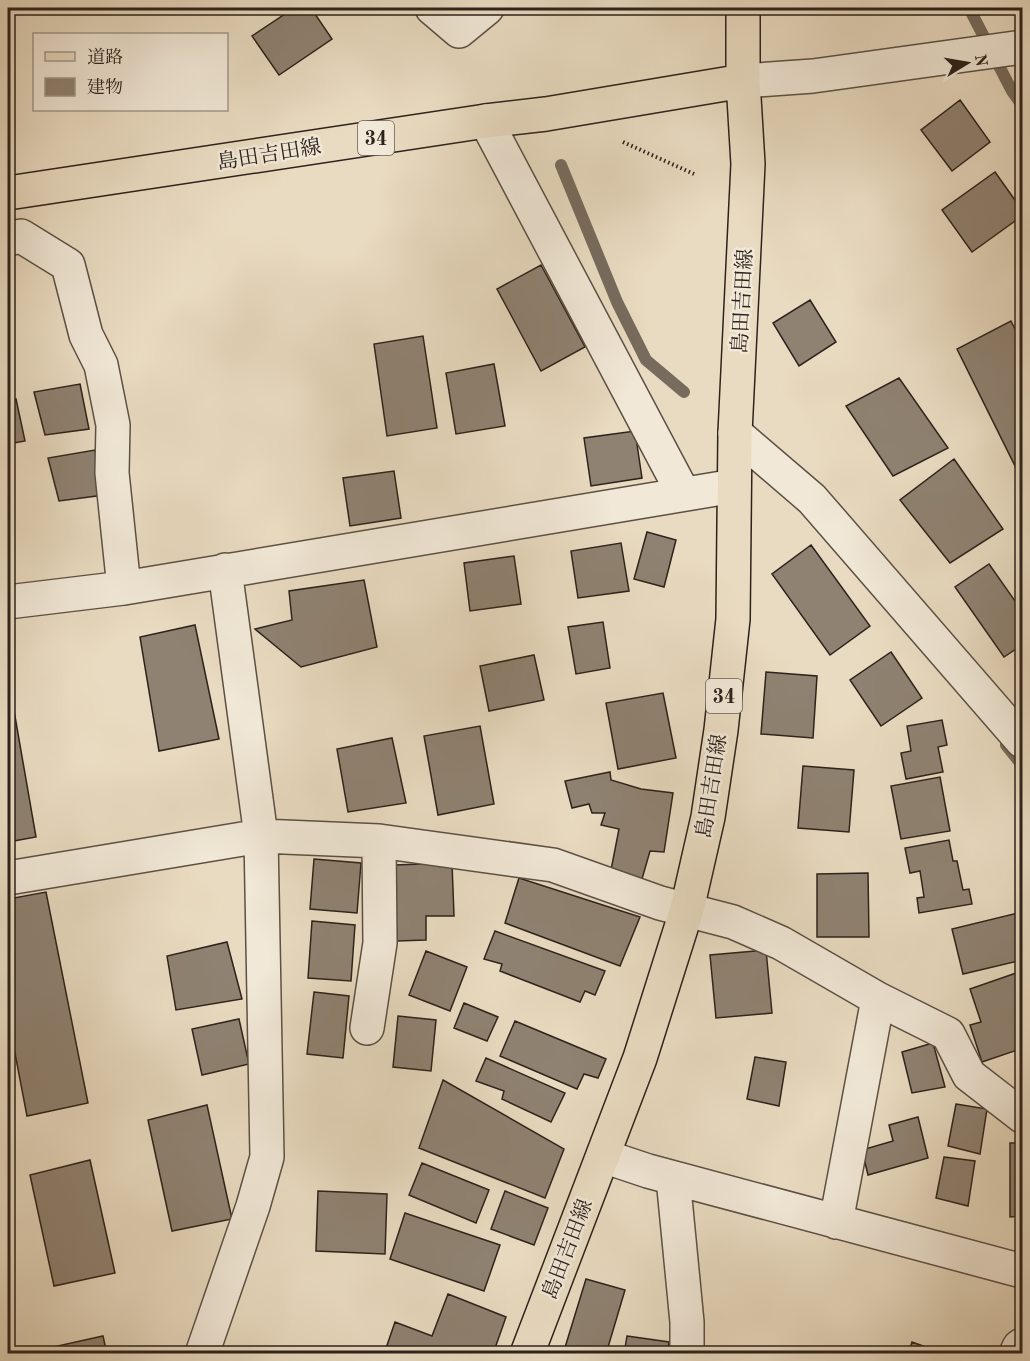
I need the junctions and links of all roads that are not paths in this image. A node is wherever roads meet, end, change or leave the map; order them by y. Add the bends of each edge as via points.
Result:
1 (432, 8) edge
2 (488, 8) edge
3 (743, 8) edge
4 (1023, 47) edge
5 (744, 81) junction
6 (486, 121) junction
7 (8, 193) edge
8 (8, 239) edge
9 (735, 434) junction
10 (735, 486) junction
11 (683, 493) junction
12 (225, 570) junction
13 (124, 588) junction
14 (8, 602) edge
15 (1023, 741) edge
16 (261, 836) junction
17 (379, 841) junction
18 (8, 878) edge
19 (687, 909) junction
20 (878, 999) junction
21 (367, 1028) dead end
22 (1023, 1116) edge
23 (603, 1156) junction
24 (674, 1178) junction
25 (836, 1222) junction
26 (1023, 1270) edge
27 (1023, 1345) edge
28 (202, 1353) edge
29 (527, 1353) edge
30 (687, 1353) edge
31 (1016, 1353) edge

1 - 2 street via 459,31
3 - 5 main road, 島田吉田線 / 34
4 - 5 street via 813,76
5 - 6 main road, 島田吉田線 / 34
5 - 9 main road, 島田吉田線 / 34 via 748,165
6 - 7 main road, 島田吉田線 / 34
6 - 11 street
8 - 13 street via 21,236 68,265 86,335 101,365 113,424 112,473
9 - 10 main road, 島田吉田線 / 34
9 - 15 street via 812,499
10 - 11 street
10 - 19 main road, 島田吉田線 / 34 via 732,619 721,730 708,817
11 - 12 street
12 - 13 street
12 - 16 street
13 - 14 street
16 - 17 street
16 - 18 street
16 - 28 street via 267,1157
17 - 19 street via 553,865
17 - 21 street via 380,943
19 - 20 street via 733,922 781,944
19 - 23 main road, 島田吉田線 / 34 via 640,1058
20 - 22 street via 948,1034 969,1075
20 - 25 street
23 - 24 street
23 - 29 main road, 島田吉田線 / 34
24 - 25 street
24 - 30 street
25 - 26 street
27 - 31 street

